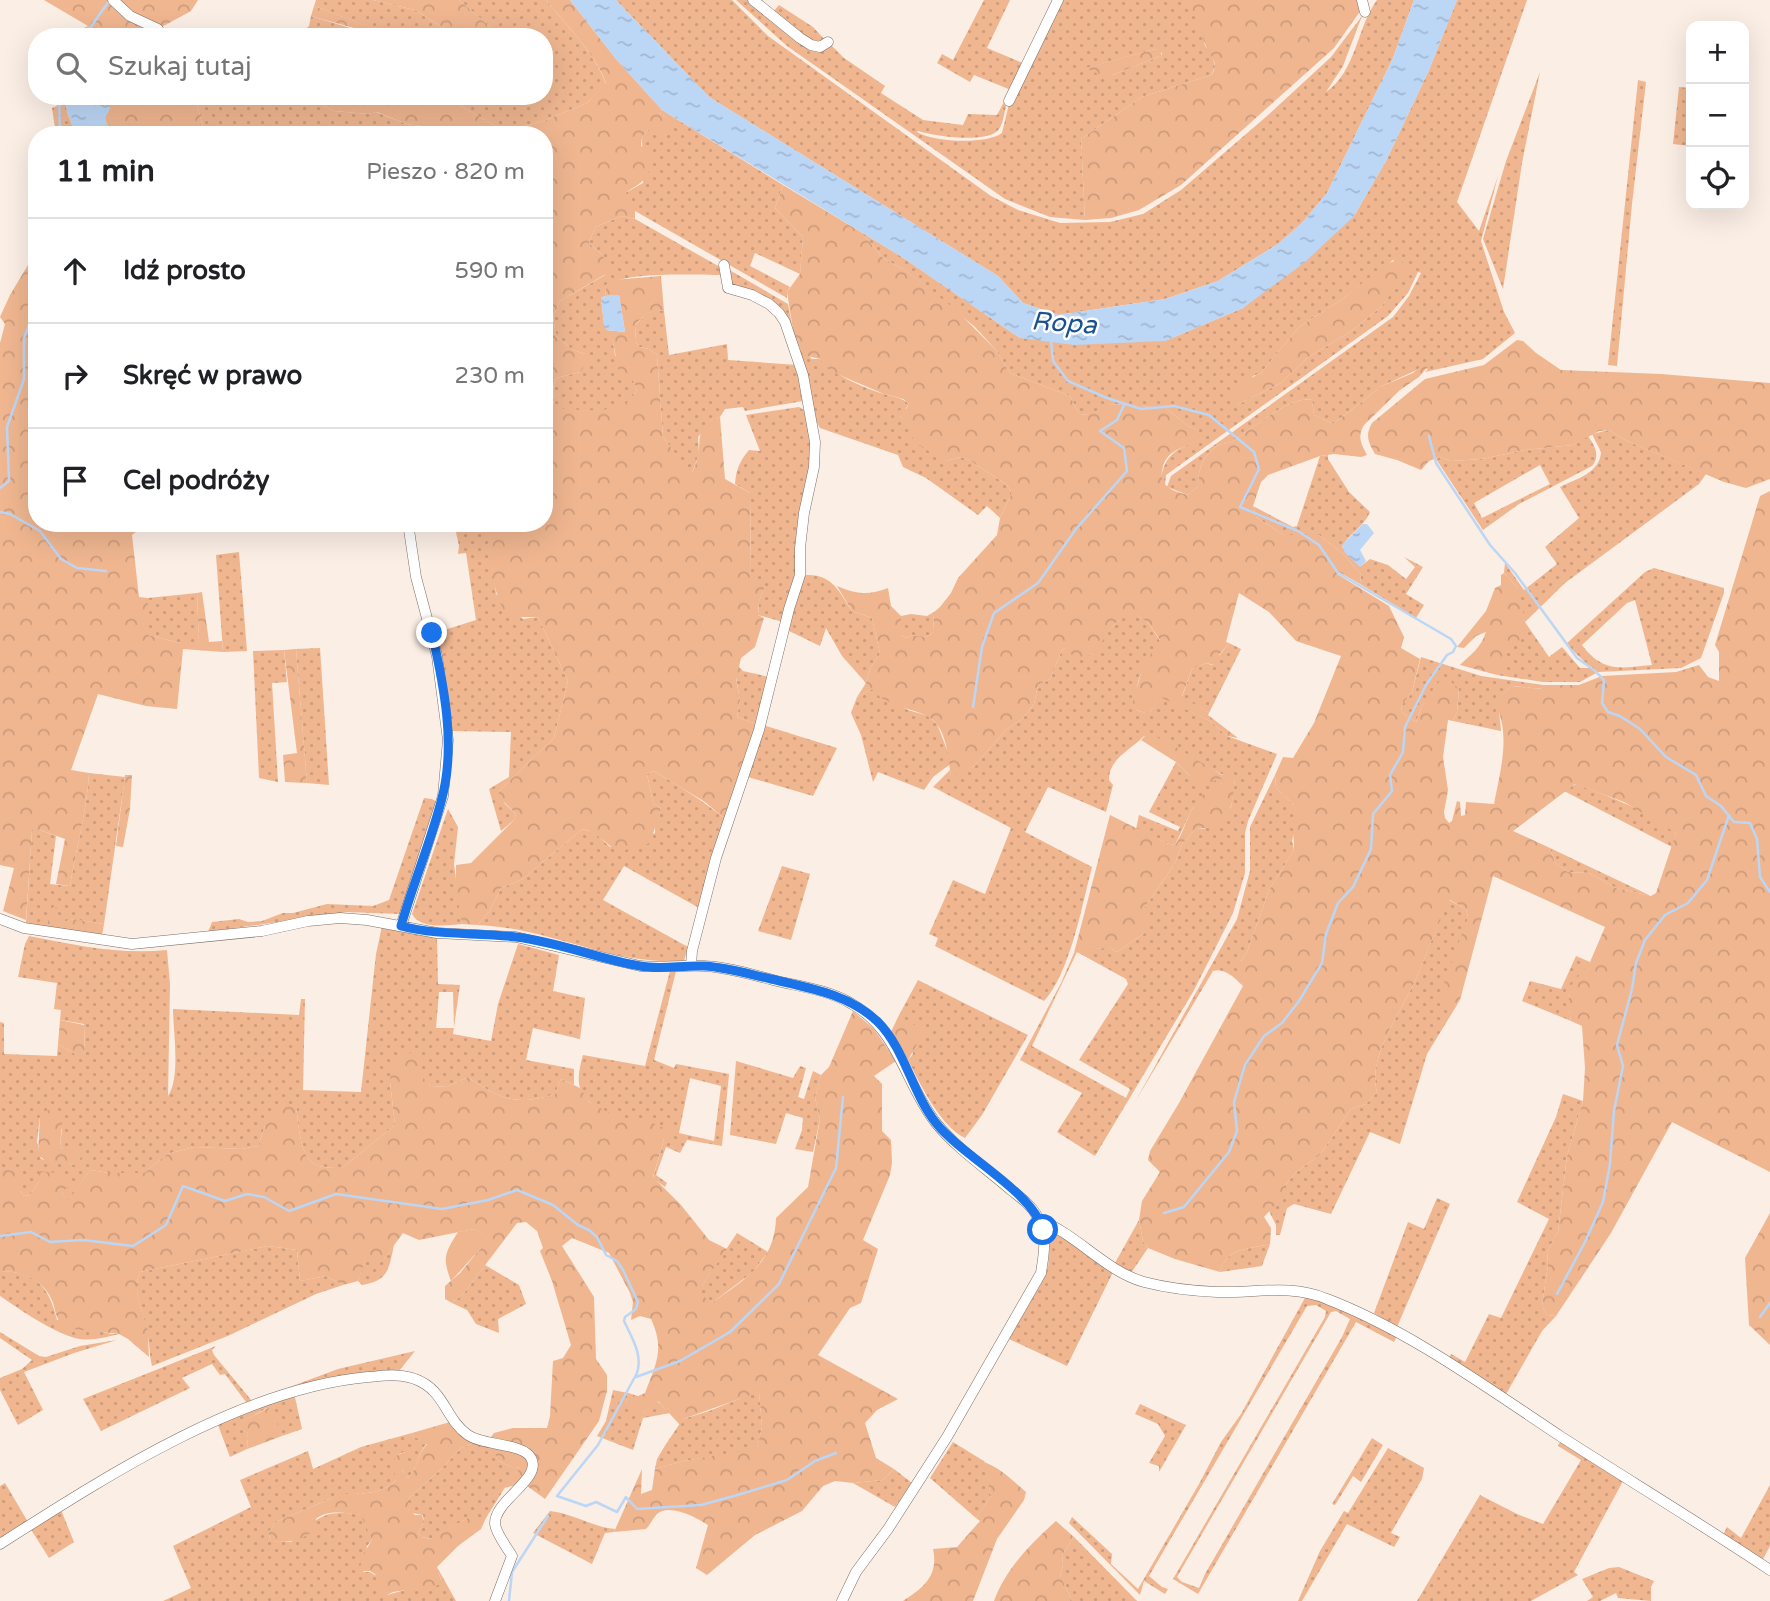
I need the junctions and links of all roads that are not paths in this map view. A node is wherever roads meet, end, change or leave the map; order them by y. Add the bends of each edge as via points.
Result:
1 (752, 0) edge
2 (1058, 0) edge
3 (1362, 0) edge
4 (114, 1) edge
5 (1365, 12) dead end
6 (156, 28) edge
7 (828, 42) dead end
8 (1009, 101) dead end
9 (724, 265) dead end
10 (409, 532) edge
11 (0, 919) edge
12 (401, 926) junction
13 (691, 966) junction
14 (1039, 1220) junction
15 (0, 1544) edge
16 (1770, 1570) edge
17 (495, 1601) edge
18 (842, 1601) edge

1 - 7 street via 806,42 820,47
2 - 8 street
3 - 5 street
4 - 6 street via 130,16
9 - 13 street via 728,288 769,304 785,322 803,375 815,442 814,467 804,513 800,575 759,730 716,858
10 - 12 street via 437,656 448,740 443,796
11 - 12 street via 24,928 132,944 340,918
12 - 13 street via 437,933 516,937 640,967
13 - 14 street via 722,968 821,990 878,1022 936,1123 1033,1209
14 - 16 street via 1143,1281 1218,1292 1308,1292 1354,1311 1457,1370
14 - 18 street via 1045,1244 1041,1273 947,1437 853,1577
15 - 17 street via 121,1469 205,1427 293,1391 341,1380 398,1375 434,1389 467,1434 524,1450 531,1458 530,1475 496,1516 495,1527 512,1556

